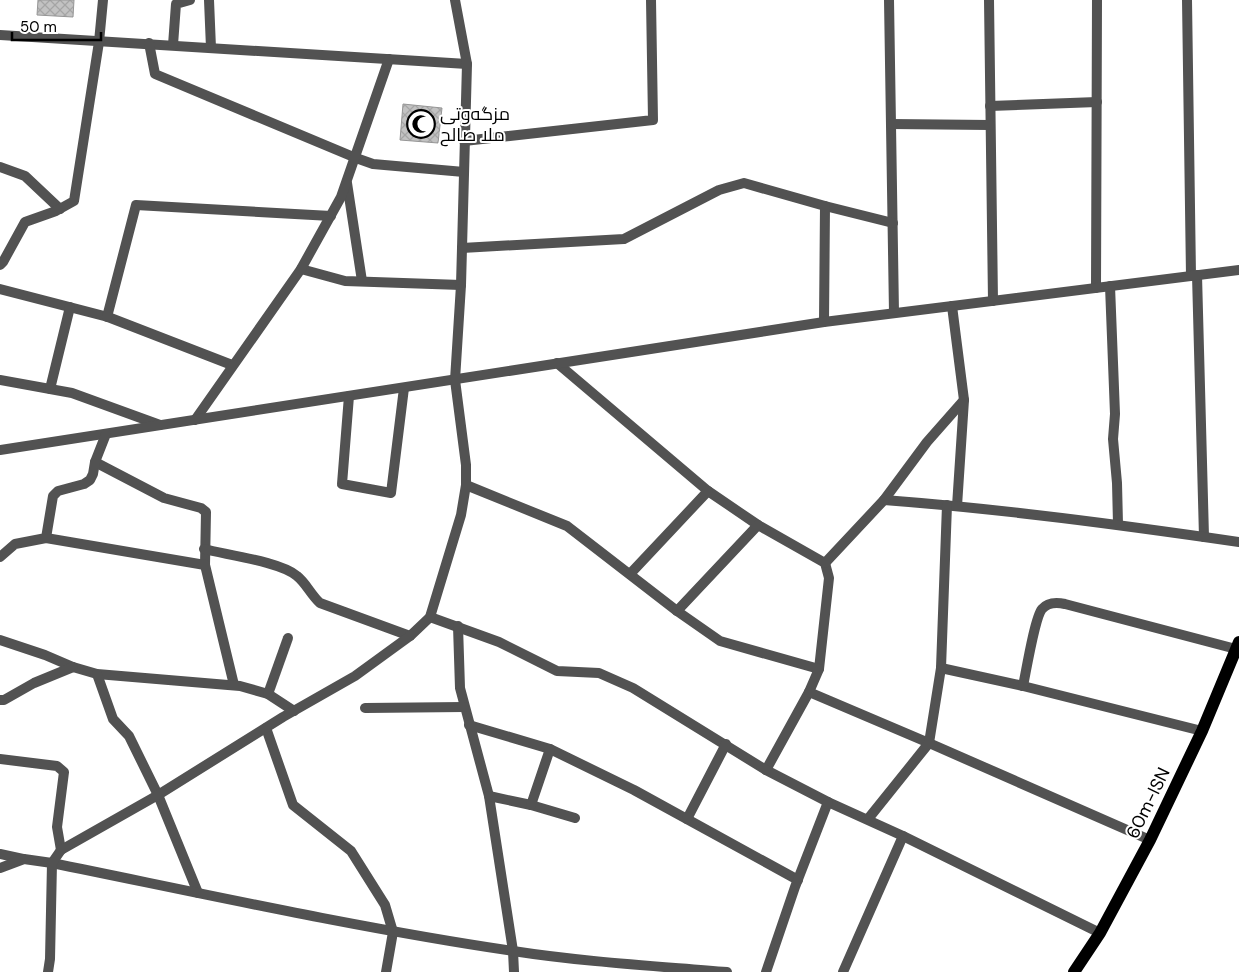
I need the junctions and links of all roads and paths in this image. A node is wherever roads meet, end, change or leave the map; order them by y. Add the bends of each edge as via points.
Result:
1 (103, 0) edge
2 (190, 0) edge
3 (209, 0) edge
4 (455, 0) edge
5 (651, 0) edge
6 (888, 0) edge
7 (989, 0) edge
8 (1097, 0) edge
9 (1187, 0) edge
10 (0, 35) edge
11 (99, 42) junction
12 (149, 43) junction
13 (174, 45) junction
14 (211, 48) junction
15 (389, 59) junction
16 (467, 64) junction
17 (1097, 102) junction
18 (990, 106) junction
19 (891, 124) junction
20 (990, 126) junction
21 (464, 141) junction
22 (356, 158) junction
23 (0, 167) edge
24 (464, 172) junction
25 (347, 182) junction
26 (825, 206) junction
27 (60, 209) junction
28 (331, 216) junction
29 (892, 223) junction
30 (462, 248) junction
31 (0, 265) edge
32 (301, 269) junction
33 (1239, 270) edge
34 (1194, 276) junction
35 (362, 281) junction
36 (461, 285) junction
37 (1110, 286) junction
38 (1096, 288) junction
39 (0, 289) edge
40 (993, 301) junction
41 (952, 306) junction
42 (70, 307) junction
43 (894, 313) junction
44 (107, 317) junction
45 (824, 322) junction
46 (557, 363) junction
47 (232, 366) junction
48 (0, 380) edge
49 (455, 380) junction
50 (404, 388) junction
51 (50, 389) junction
52 (349, 396) junction
53 (964, 400) junction
54 (195, 420) junction
55 (161, 425) junction
56 (106, 434) junction
57 (0, 450) edge
58 (95, 462) junction
59 (466, 485) junction
60 (708, 491) junction
61 (884, 500) junction
62 (952, 506) junction
63 (1118, 524) junction
64 (758, 525) junction
65 (1204, 537) junction
66 (46, 538) junction
67 (1239, 542) edge
68 (204, 549) junction
69 (0, 557) edge
70 (825, 563) junction
71 (205, 565) junction
72 (630, 574) junction
73 (678, 611) junction
74 (430, 617) junction
75 (458, 626) junction
76 (410, 636) junction
77 (288, 638) dead end
78 (0, 640) edge
79 (1238, 645) edge
80 (73, 667) junction
81 (819, 668) junction
82 (941, 668) junction
83 (97, 674) junction
84 (234, 685) junction
85 (1022, 686) junction
86 (808, 692) junction
87 (268, 694) junction
88 (0, 700) edge
89 (464, 707) junction
90 (365, 708) dead end
91 (294, 710) junction
92 (469, 724) junction
93 (266, 728) junction
94 (1202, 732) junction
95 (929, 743) junction
96 (726, 744) junction
97 (550, 750) junction
98 (0, 759) edge
99 (766, 770) junction
100 (158, 795) junction
101 (489, 796) junction
102 (828, 802) junction
103 (531, 805) junction
104 (575, 818) dead end
105 (686, 819) junction
106 (868, 819) junction
107 (903, 836) junction
108 (1150, 840) junction
109 (61, 850) junction
110 (0, 854) edge
111 (24, 859) junction
112 (52, 863) junction
113 (0, 868) edge
114 (798, 880) junction
115 (198, 892) junction
116 (393, 932) junction
117 (1100, 933) junction
118 (513, 952) junction
119 (48, 972) edge
120 (386, 972) edge
121 (514, 972) edge
122 (727, 972) edge
123 (766, 972) edge
124 (843, 972) edge
125 (1074, 972) edge

1 - 11 street
2 - 13 street via 176,4
3 - 14 street
4 - 16 street
5 - 21 street via 653,120
6 - 19 street
7 - 18 street
8 - 17 street
9 - 34 street
10 - 11 street
11 - 12 street
11 - 27 street via 74,201
12 - 13 street
12 - 22 street via 155,74
13 - 14 street
14 - 15 street
15 - 16 street
15 - 22 street
16 - 21 street
17 - 18 street
17 - 38 street
18 - 20 street
19 - 20 street
19 - 29 street
20 - 40 street
21 - 24 street
22 - 24 street via 373,164
22 - 25 street
23 - 27 street via 25,176
24 - 30 street
25 - 28 street
25 - 35 street
26 - 29 street
26 - 30 street via 744,183 719,190 624,239
26 - 45 street
27 - 31 street via 25,222
28 - 32 street
28 - 44 street via 136,205
29 - 43 street
30 - 36 street
32 - 35 street via 345,281
32 - 47 street
33 - 34 street
34 - 37 street
34 - 65 street
35 - 36 street
36 - 49 street
37 - 38 street
37 - 63 street
38 - 40 street
39 - 42 street
40 - 41 street
41 - 43 street
41 - 53 street
42 - 44 street
42 - 51 street
43 - 45 street
44 - 47 street
45 - 46 street
46 - 49 street
46 - 60 street
47 - 54 street
48 - 51 street
49 - 50 street
49 - 59 street
50 - 52 street
50 - 52 street via 391,493 342,484
51 - 55 street via 72,393
52 - 54 street
53 - 61 street via 927,442
53 - 62 street
54 - 55 street
55 - 56 street
56 - 57 street
56 - 58 street
58 - 66 street via 93,474 84,484 53,496
58 - 68 street via 164,498 201,508 207,518
59 - 72 street via 567,526
59 - 74 street via 461,515
60 - 64 street
60 - 72 street
61 - 62 street
61 - 70 street
62 - 63 street
62 - 82 street
63 - 65 street
64 - 70 street
64 - 73 street
65 - 67 street
66 - 69 street via 15,544
66 - 71 street
68 - 71 street
68 - 76 street via 286,568 320,603
70 - 81 street via 829,578
71 - 84 street
72 - 73 street
73 - 81 street via 720,642
74 - 75 street
74 - 76 street
75 - 89 street via 460,688
75 - 96 street via 557,671 599,673 633,688
76 - 91 street via 355,676
77 - 87 street
78 - 80 street
79 - 85 street via 1052,603 1038,615
79 - 94 main road, 60m-ISN
80 - 83 street
80 - 88 street
81 - 86 street
82 - 85 street
82 - 95 street
83 - 84 street
83 - 100 street via 113,719 129,736
84 - 87 street
85 - 94 street
86 - 95 street
86 - 99 street
87 - 91 street
89 - 90 street
89 - 92 street
91 - 93 street
92 - 97 street
92 - 101 street
93 - 100 street
93 - 116 street via 293,805 351,851 385,905
94 - 108 main road, 60m-ISN
95 - 106 street
95 - 108 street
96 - 99 street
96 - 105 street
97 - 103 street
97 - 105 street
98 - 109 street via 57,766 64,772 57,827
99 - 102 street
100 - 109 street
100 - 115 street
101 - 103 street
101 - 118 street
102 - 106 street
102 - 114 street
103 - 104 street
105 - 114 street
106 - 107 street
107 - 117 street
107 - 124 street
108 - 117 main road, 60m-ISN
109 - 112 street
110 - 111 street
111 - 112 street
111 - 113 street
112 - 115 street
112 - 119 street
114 - 123 street
115 - 116 street
116 - 118 street
116 - 120 street
117 - 125 main road, 60m-ISN
118 - 121 street
118 - 122 street

